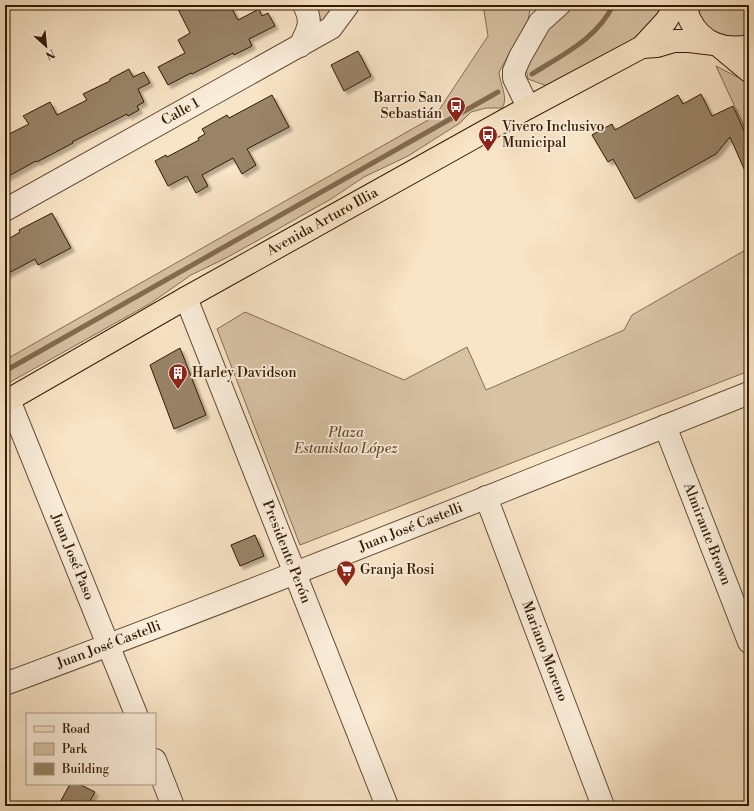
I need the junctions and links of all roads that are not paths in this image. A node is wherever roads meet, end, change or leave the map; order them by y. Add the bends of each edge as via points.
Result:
1 (304, 5) edge
2 (348, 5) edge
3 (559, 5) edge
4 (676, 5) edge
5 (686, 5) edge
6 (542, 14) edge
7 (716, 45) junction
8 (300, 46) junction
9 (749, 46) edge
10 (642, 47) junction
11 (749, 71) edge
12 (528, 107) junction
13 (5, 210) edge
14 (186, 298) junction
15 (749, 393) edge
16 (7, 401) edge
17 (665, 426) junction
18 (486, 497) junction
19 (295, 573) junction
20 (749, 642) edge
21 (108, 646) junction
22 (5, 684) edge
23 (136, 713) edge
24 (156, 763) edge
25 (173, 806) edge
26 (387, 806) edge
27 (603, 806) edge

1 - 8 street via 309,15 308,27
2 - 8 street, Calle 1 via 331,28
3 - 6 street
4 - 10 main road, Avenida Arturo Illia via 666,21
5 - 7 main road via 690,20 700,34
6 - 12 street via 514,71 514,78
7 - 9 main road, Avenida Arturo Illia via 737,48
7 - 10 main road, Avenida Arturo Illia via 681,41
7 - 11 main road
8 - 13 street, Calle 1
10 - 12 main road, Avenida Arturo Illia
12 - 14 main road, Avenida Arturo Illia
14 - 16 main road, Avenida Arturo Illia
14 - 19 street, Presidente Perón
15 - 17 street, Juan José Castelli
16 - 21 street, Juan José Paso
17 - 18 street, Juan José Castelli
17 - 20 street, Almirante Brown
18 - 19 street, Juan José Castelli
18 - 27 street, Mariano Moreno
19 - 21 street, Juan José Castelli
19 - 26 street, Presidente Perón
21 - 22 street, Juan José Castelli
21 - 23 street, Juan José Paso
24 - 25 street

